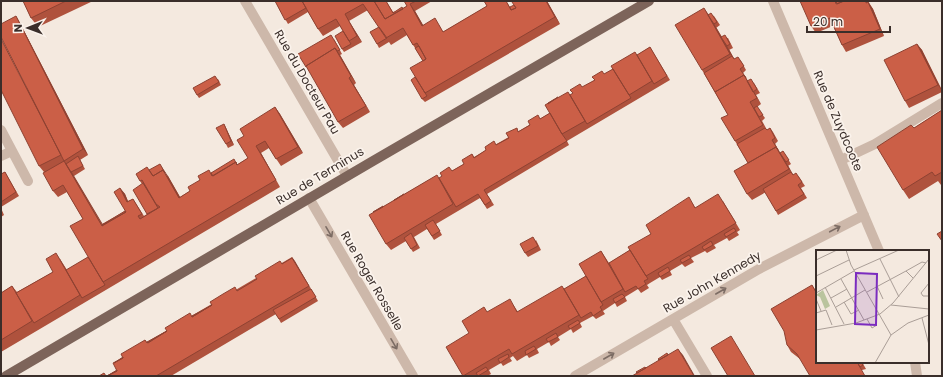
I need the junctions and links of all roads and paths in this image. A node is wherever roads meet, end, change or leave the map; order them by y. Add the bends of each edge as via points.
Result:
1 (245, 1) edge
2 (649, 1) edge
3 (773, 1) edge
4 (942, 103) edge
5 (1, 130) edge
6 (12, 151) junction
7 (1, 156) edge
8 (841, 160) junction
9 (347, 176) junction
10 (28, 181) dead end
11 (309, 198) junction
12 (864, 214) junction
13 (879, 250) edge
14 (674, 319) junction
15 (915, 363) edge
16 (6, 376) edge
17 (413, 376) edge
18 (575, 376) edge
19 (707, 376) edge
20 (918, 376) edge

1 - 9 street, Rue du Docteur Pau
2 - 9 main road, Rue de Terminus
3 - 8 street, Rue de Zuydcoote
4 - 8 street via 875,144
5 - 6 street
6 - 7 street
6 - 10 street
8 - 12 street, Rue de Zuydcoote
9 - 11 main road, Rue de Terminus
11 - 16 main road, Rue de Terminus
11 -> 17 street, Rue Roger Rosselle
12 - 13 street, Rue de Zuydcoote
14 -> 12 street, Rue John Kennedy via 774,261
18 -> 14 street, Rue John Kennedy
14 - 19 street
15 - 20 street

